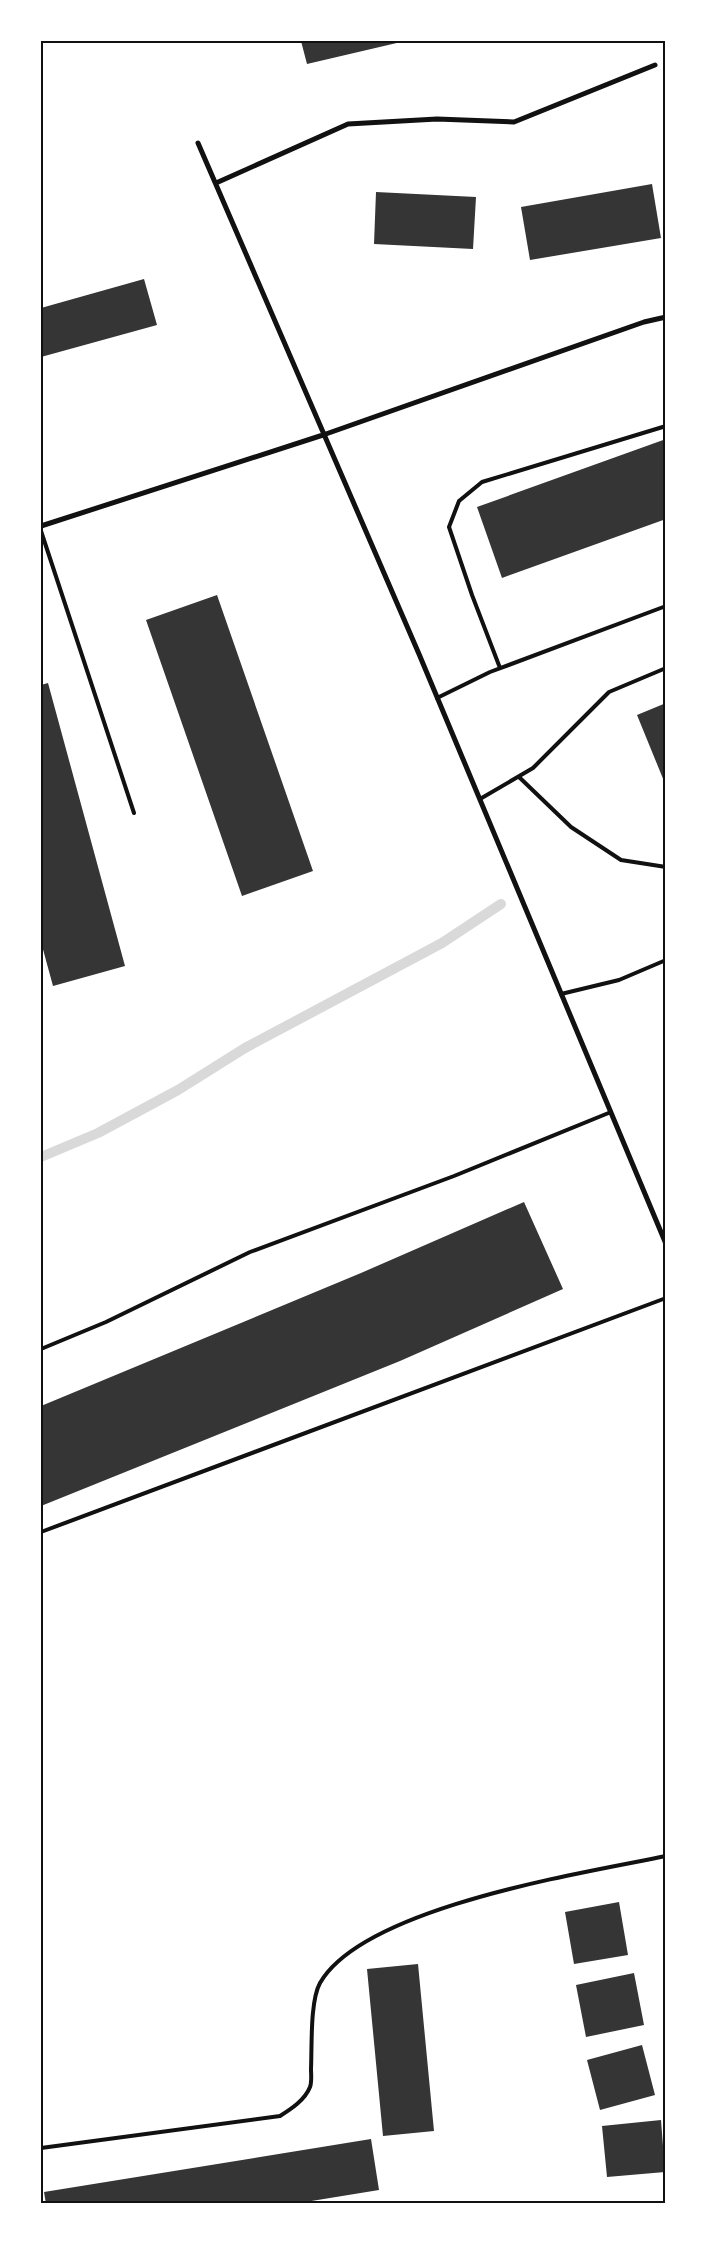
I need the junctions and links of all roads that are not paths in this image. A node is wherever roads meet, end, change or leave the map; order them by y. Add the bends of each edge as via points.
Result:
1 (654, 65) dead end
2 (198, 143) dead end
3 (216, 183) junction
4 (666, 317) edge
5 (666, 426) edge
6 (323, 435) junction
7 (41, 526) edge
8 (41, 531) edge
9 (666, 606) edge
10 (500, 668) junction
11 (666, 668) edge
12 (437, 698) junction
13 (519, 777) junction
14 (480, 799) junction
15 (134, 813) dead end
16 (666, 867) edge
17 (666, 960) edge
18 (561, 994) junction
19 (611, 1112) junction
20 (666, 1244) edge
21 (666, 1298) edge
22 (41, 1349) edge
23 (41, 1532) edge
24 (666, 1856) edge
25 (41, 2148) edge

1 - 3 street via 514,122 437,119 348,124
2 - 3 street
3 - 6 street
4 - 6 street
5 - 10 lane via 482,482 459,501 450,527
6 - 7 street
6 - 12 street
8 - 15 lane
9 - 10 lane
10 - 12 lane
11 - 13 lane via 609,692 533,768
12 - 14 street
13 - 14 lane
13 - 16 lane via 570,827 621,860
14 - 18 street
17 - 18 lane via 619,980
18 - 19 street
19 - 20 street
19 - 22 lane via 454,1176 250,1252 106,1322
21 - 23 lane
24 - 25 lane via 542,1880 414,1916 358,1947 336,1964 320,1983 313,2013 310,2087 296,2106 280,2116

